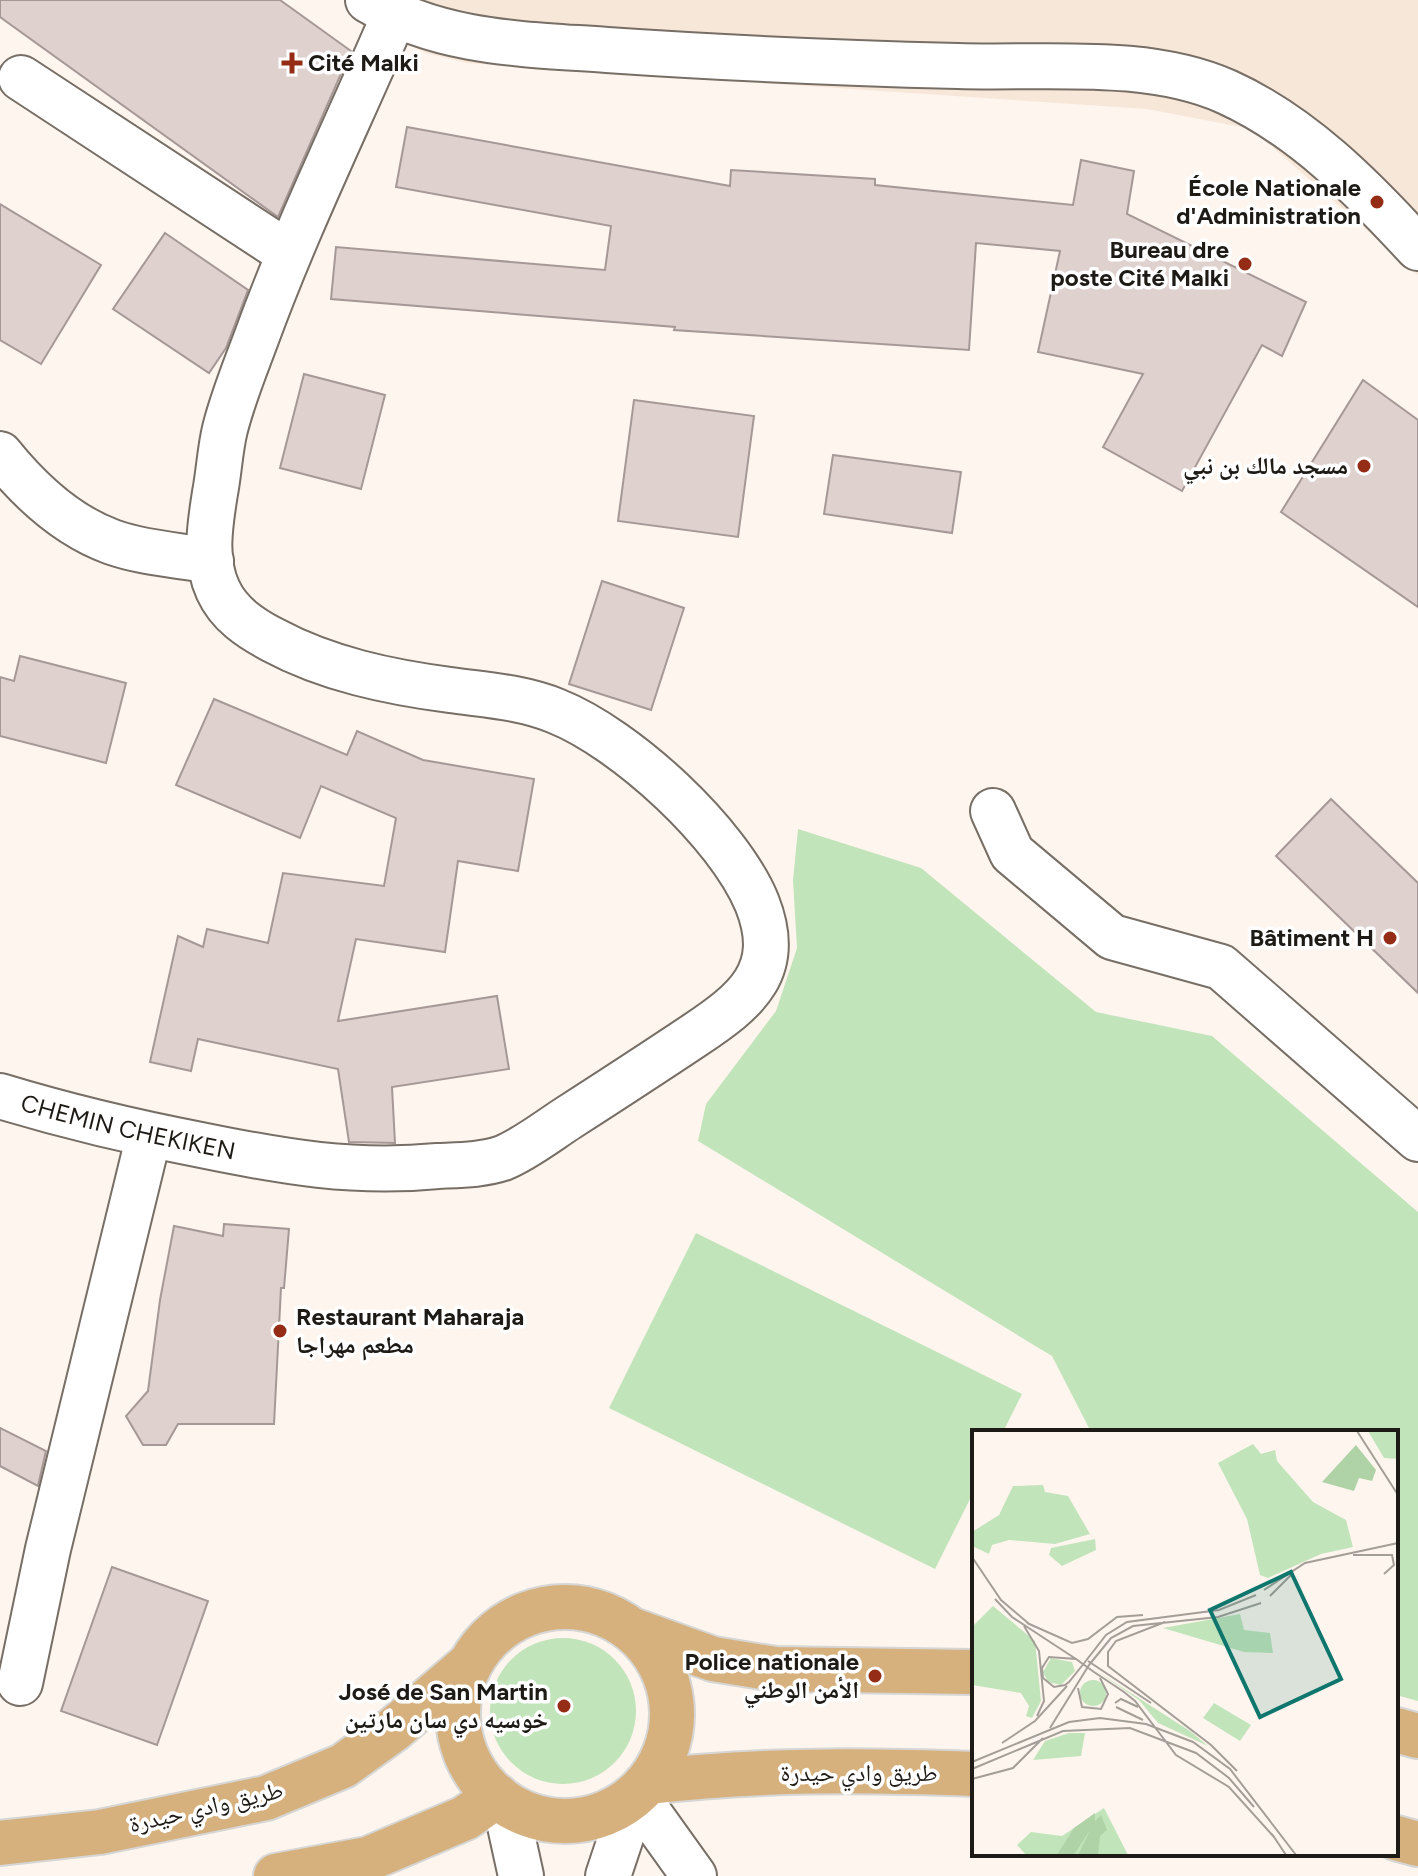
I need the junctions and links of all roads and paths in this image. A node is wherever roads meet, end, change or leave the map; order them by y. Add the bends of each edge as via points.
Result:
1 (381, 8) edge
2 (21, 78) dead end
3 (1418, 248) edge
4 (288, 253) junction
5 (0, 454) edge
6 (211, 561) junction
7 (993, 811) dead end
8 (0, 1096) edge
9 (149, 1135) junction
10 (1418, 1139) edge
11 (635, 1631) junction
12 (469, 1665) junction
13 (972, 1672) edge
14 (20, 1683) dead end
15 (1398, 1731) edge
16 (1418, 1736) edge
17 (972, 1774) edge
18 (640, 1792) junction
19 (501, 1800) junction
20 (1398, 1839) edge
21 (0, 1843) edge
22 (1418, 1844) edge
23 (368, 1859) junction
24 (276, 1876) edge
25 (414, 1876) edge
26 (521, 1876) edge
27 (608, 1876) edge
28 (694, 1876) edge

1 - 3 street via 421,26 532,47 862,64 1122,69 1181,77 1263,110 1325,155
1 - 4 street, CHEMIN CHEKIKEN
2 - 4 street
4 - 6 street, CHEMIN CHEKIKEN via 225,429 210,527
5 - 6 street via 40,496 81,528 114,542
6 - 9 street, CHEMIN CHEKIKEN via 217,589 233,613 247,627 299,654 347,670 552,709 630,753 716,841 756,902 765,964 743,1000 726,1014 503,1158 364,1170 326,1168
7 - 10 street via 1012,853 1112,937 1221,967
8 - 9 street, CHEMIN CHEKIKEN
9 - 14 street
11 - 12 main road via 607,1614 575,1607 544,1609 513,1619 488,1639
11 - 13 main road via 713,1659 775,1669
11 - 18 main road via 657,1656 670,1687 673,1721 666,1753
12 - 19 main road via 459,1695 458,1725 466,1755
12 - 21 main road, طريق وادي حيدرة via 343,1766 266,1798 100,1832
15 - 16 main road
17 - 18 main road, طريق وادي حيدرة via 705,1776
18 - 19 main road via 599,1816 567,1822 535,1817
18 - 27 street
18 - 28 street
19 - 23 main road
19 - 26 street
20 - 22 main road
23 - 24 main road
23 - 25 main road

